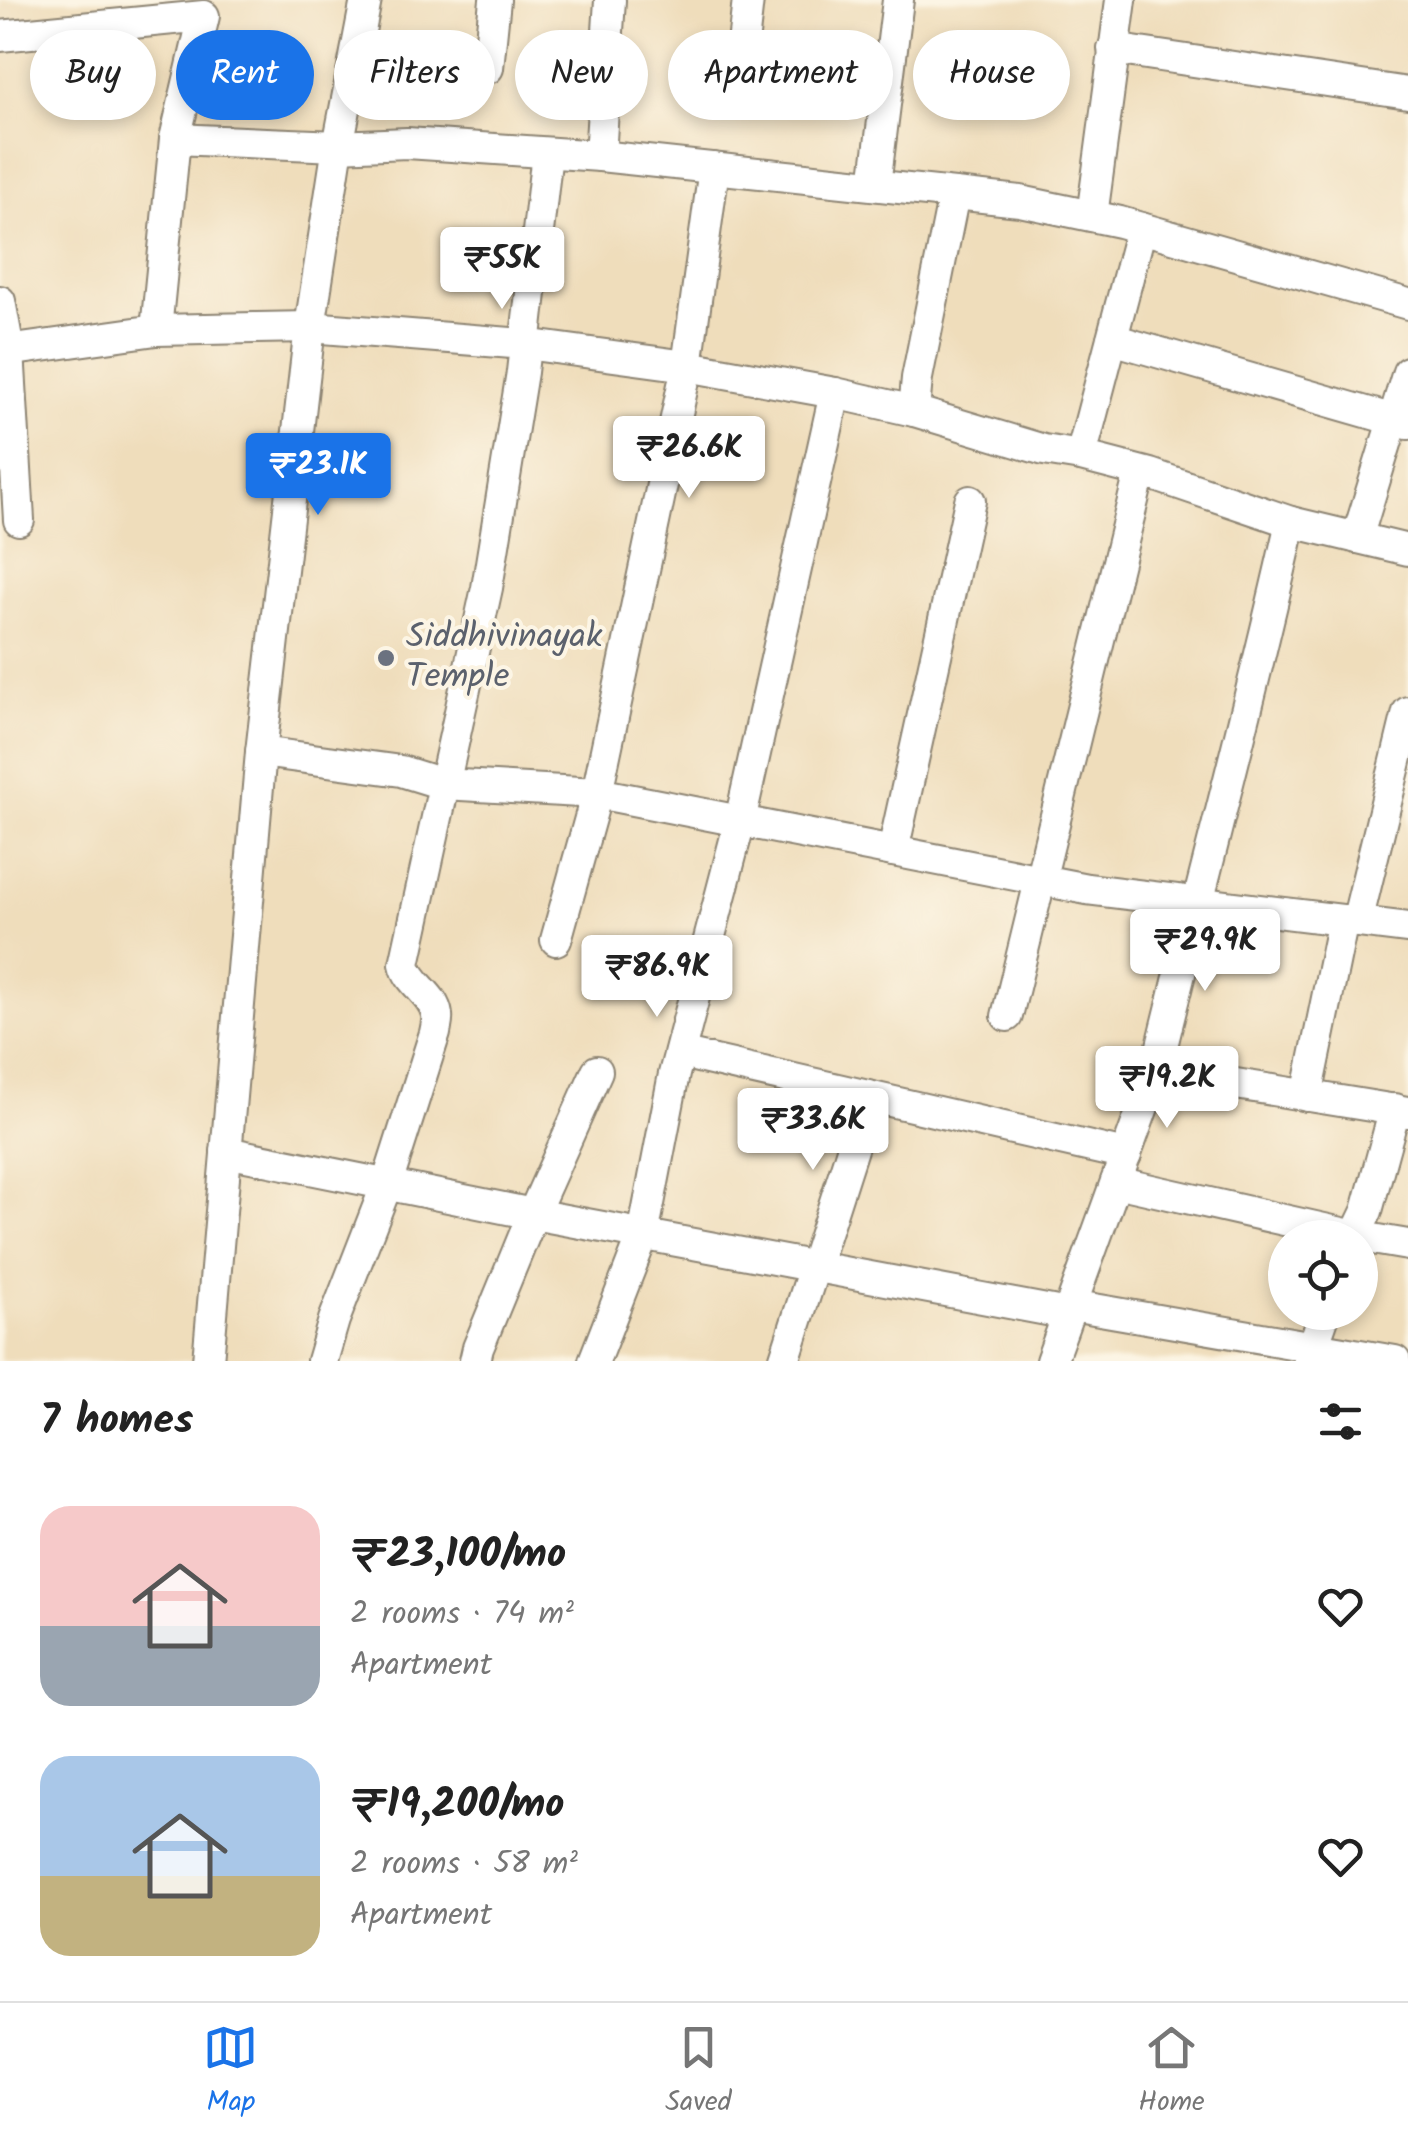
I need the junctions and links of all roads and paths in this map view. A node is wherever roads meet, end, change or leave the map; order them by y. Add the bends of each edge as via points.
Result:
1 (366, 0) edge
2 (495, 0) edge
3 (610, 0) edge
4 (748, 0) edge
5 (898, 0) edge
6 (1121, 0) edge
7 (205, 8) edge
8 (492, 30) edge
9 (745, 30) edge
10 (0, 36) edge
11 (1113, 48) junction
12 (1408, 93) edge
13 (175, 139) junction
14 (338, 146) junction
15 (546, 153) junction
16 (600, 156) junction
17 (714, 168) junction
18 (874, 185) junction
19 (954, 194) junction
20 (1092, 216) junction
21 (1141, 228) junction
22 (0, 301) edge
23 (1408, 304) edge
24 (310, 326) junction
25 (156, 330) junction
26 (1112, 339) junction
27 (525, 344) junction
28 (4, 351) edge
29 (687, 366) junction
30 (1408, 372) edge
31 (835, 393) junction
32 (914, 411) junction
33 (1401, 422) edge
34 (1081, 456) junction
35 (1140, 472) junction
36 (970, 502) dead end
37 (19, 520) dead end
38 (1291, 522) junction
39 (1358, 538) junction
40 (1408, 550) edge
41 (1408, 712) edge
42 (261, 752) junction
43 (443, 784) junction
44 (597, 793) junction
45 (740, 821) junction
46 (893, 851) junction
47 (1040, 880) junction
48 (1196, 902) junction
49 (1350, 921) junction
50 (1408, 928) edge
51 (556, 940) dead end
52 (1007, 1016) dead end
53 (680, 1053) junction
54 (597, 1071) dead end
55 (1156, 1071) junction
56 (869, 1096) junction
57 (1307, 1096) junction
58 (1401, 1110) edge
59 (226, 1152) junction
60 (1121, 1168) junction
61 (387, 1184) junction
62 (533, 1214) junction
63 (1297, 1220) edge
64 (1363, 1220) edge
65 (643, 1234) junction
66 (1378, 1240) edge
67 (1408, 1245) edge
68 (814, 1267) junction
69 (1069, 1310) junction
70 (1319, 1330) edge
71 (1311, 1354) edge
72 (208, 1361) edge
73 (322, 1361) edge
74 (475, 1361) edge
75 (594, 1361) edge
76 (784, 1361) edge
77 (1051, 1361) edge
78 (1396, 1361) edge

1 - 14 street
2 - 8 street
3 - 16 street
4 - 9 street
5 - 18 street
6 - 11 street
7 - 10 street
7 - 13 street
11 - 12 street
11 - 20 street
13 - 14 street
13 - 25 street
14 - 15 street via 407,143
14 - 24 street
15 - 16 street
15 - 27 street
16 - 17 street
17 - 18 street
17 - 29 street
18 - 19 street
19 - 20 street
19 - 32 street
20 - 21 street
21 - 23 street
21 - 26 street
22 - 28 street
24 - 25 street
24 - 27 street
24 - 42 street
25 - 28 street
26 - 33 street
26 - 34 street
27 - 29 street
27 - 43 street via 487,588
28 - 37 street
29 - 31 street
29 - 44 street
30 - 33 street
31 - 32 street
31 - 45 street
32 - 34 street
33 - 39 street
34 - 35 street
35 - 38 street
35 - 47 street
36 - 46 street
38 - 39 street
38 - 48 street
39 - 40 street
41 - 49 street
42 - 43 street via 400,770
42 - 59 street
43 - 44 street
43 - 61 street via 406,964 437,1015 435,1033
44 - 45 street
44 - 51 street
45 - 46 street
45 - 53 street
46 - 47 street
47 - 48 street
47 - 52 street
48 - 49 street
48 - 55 street
49 - 50 street
49 - 57 street
53 - 56 street
53 - 65 street
54 - 62 street
55 - 57 street
55 - 60 street
56 - 60 street
56 - 68 street
57 - 58 street
58 - 64 street
59 - 61 street
59 - 72 street
60 - 63 street
60 - 69 street
61 - 62 street
61 - 73 street
62 - 65 street
62 - 74 street
65 - 68 street
65 - 75 street
66 - 67 street
68 - 69 street
68 - 76 street
69 - 71 street
69 - 77 street
70 - 71 street
71 - 78 street

